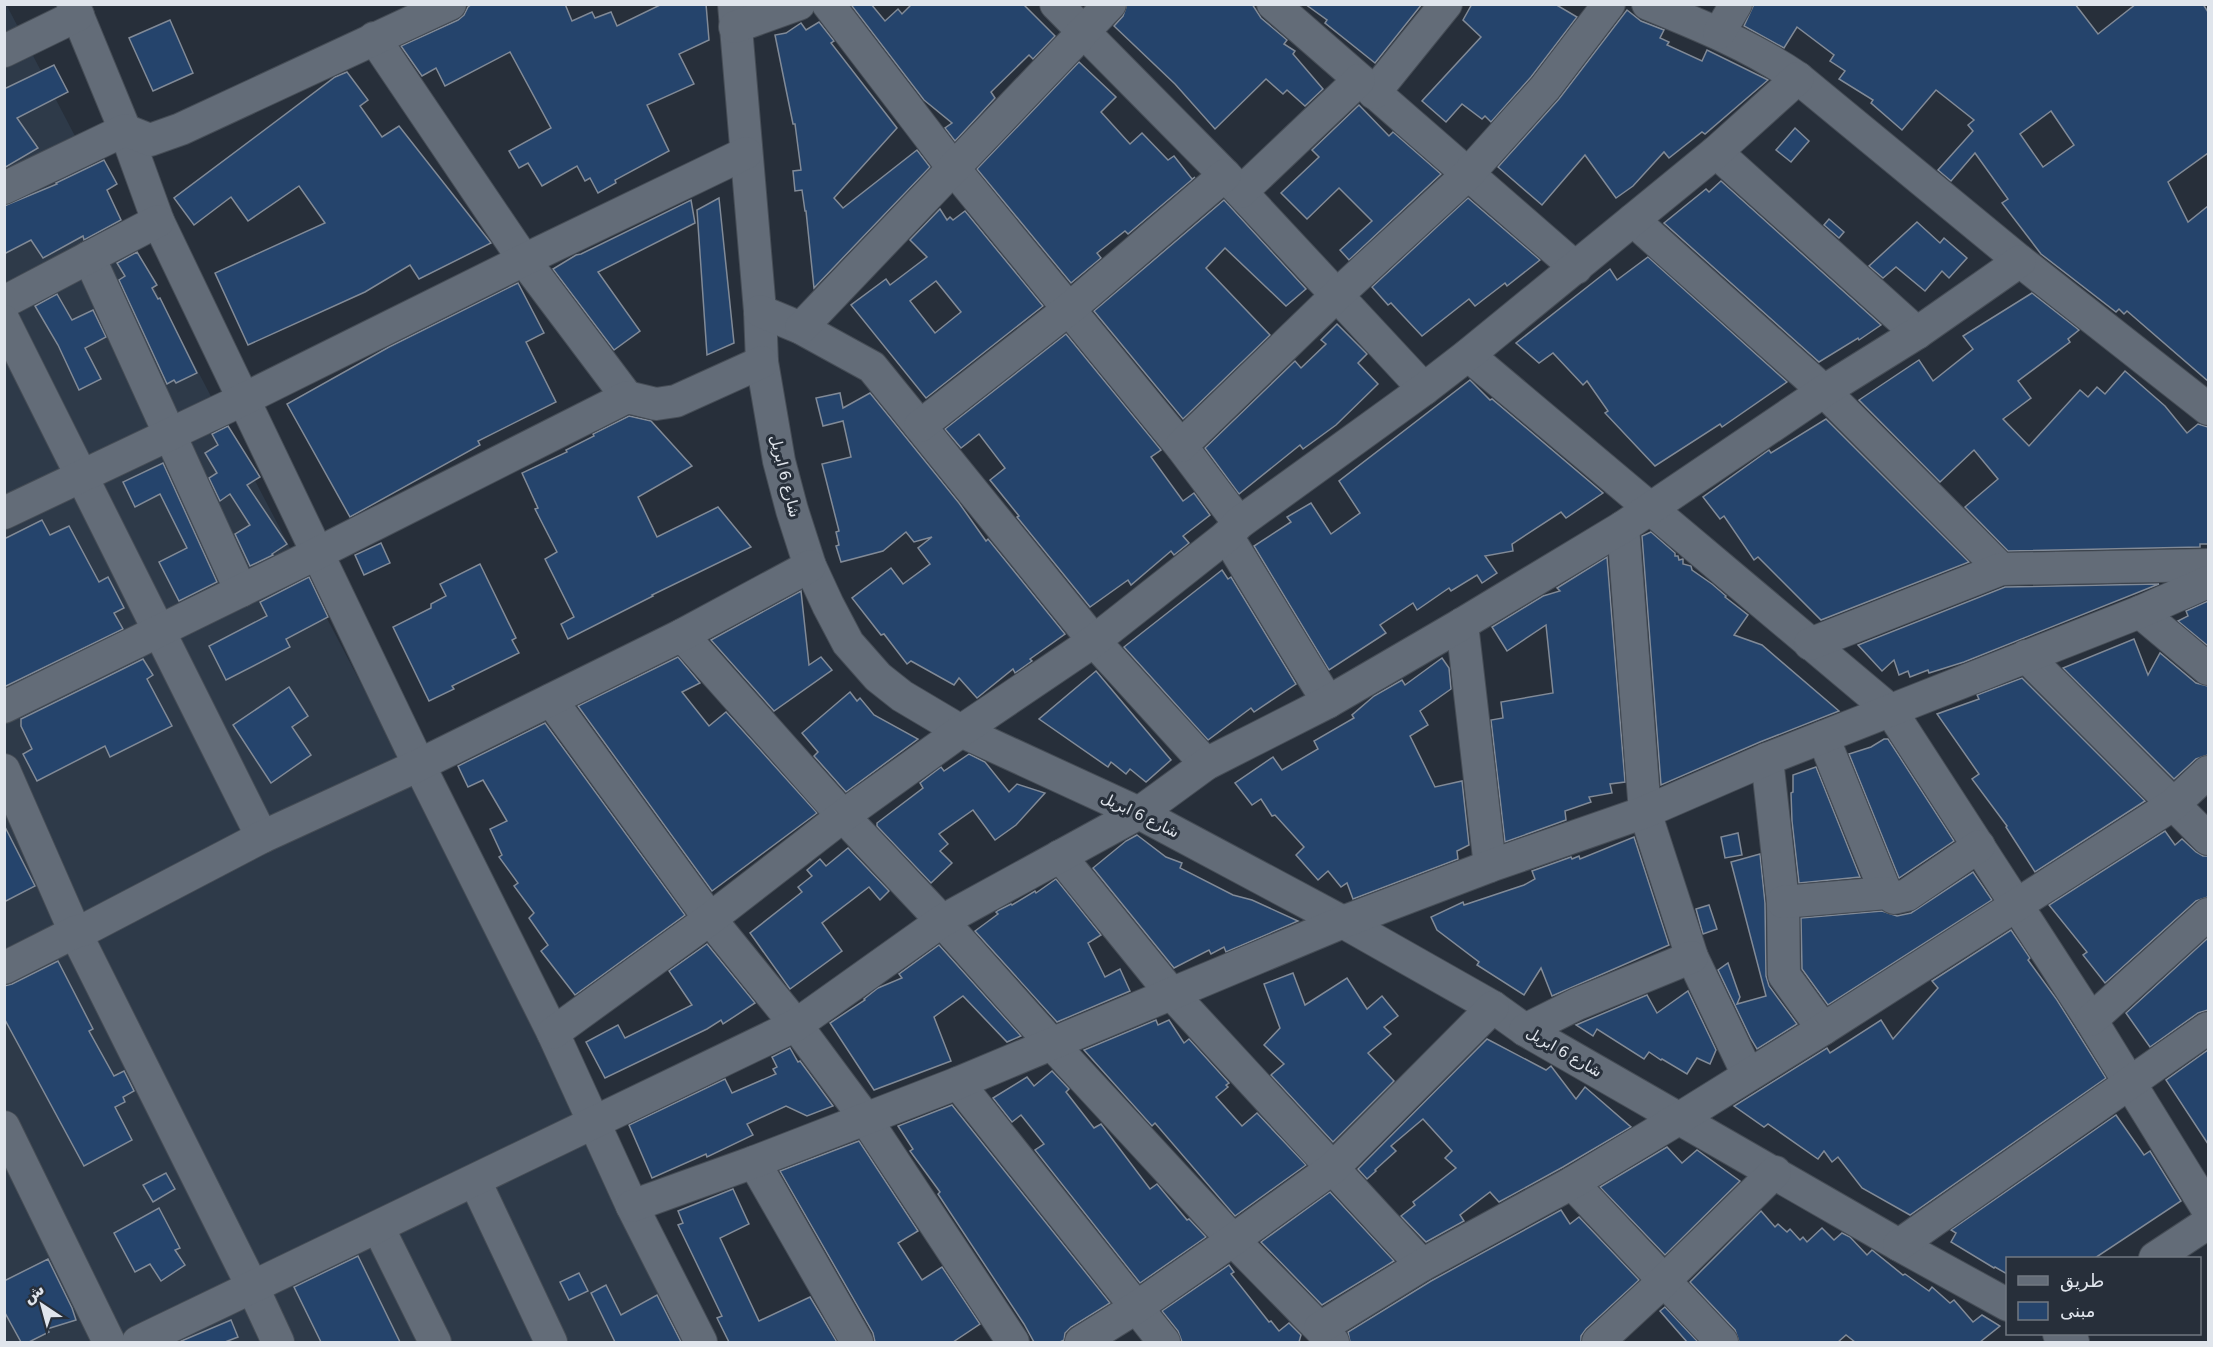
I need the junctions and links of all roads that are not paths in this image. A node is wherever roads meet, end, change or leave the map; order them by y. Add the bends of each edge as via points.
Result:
1 (450, 4) edge
2 (798, 4) edge
3 (828, 4) edge
4 (1056, 4) edge
5 (1110, 4) edge
6 (1273, 4) edge
7 (1446, 4) edge
8 (1609, 4) edge
9 (1648, 4) edge
10 (1736, 4) edge
11 (75, 10) edge
12 (735, 16) edge
13 (1085, 33) junction
14 (1719, 33) junction
15 (374, 39) junction
16 (4, 51) edge
17 (1798, 78) junction
18 (1367, 87) junction
19 (125, 130) junction
20 (1716, 152) junction
21 (746, 153) junction
22 (954, 169) junction
23 (1467, 175) junction
24 (1233, 183) junction
25 (4, 188) edge
26 (1633, 220) junction
27 (158, 221) junction
28 (89, 257) junction
29 (524, 260) junction
30 (2020, 261) junction
31 (1576, 268) junction
32 (1337, 295) junction
33 (4, 302) edge
34 (1069, 309) junction
35 (760, 311) junction
36 (4, 321) edge
37 (801, 328) junction
38 (1917, 333) junction
39 (1468, 355) junction
40 (762, 362) junction
41 (1424, 389) junction
42 (1824, 391) junction
43 (627, 397) junction
44 (242, 400) junction
45 (2208, 409) edge
46 (920, 426) junction
47 (169, 434) junction
48 (1181, 446) junction
49 (82, 477) junction
50 (1651, 508) junction
51 (4, 513) edge
52 (1623, 526) junction
53 (1233, 529) junction
54 (318, 554) junction
55 (2208, 565) edge
56 (810, 566) junction
57 (2001, 569) junction
58 (2208, 582) edge
59 (242, 591) junction
60 (2140, 612) junction
61 (1462, 624) junction
62 (160, 631) junction
63 (682, 635) junction
64 (1094, 640) junction
65 (1810, 644) junction
66 (2026, 656) junction
67 (2208, 669) edge
68 (551, 700) junction
69 (1328, 702) junction
70 (4, 707) edge
71 (1891, 711) junction
72 (961, 731) junction
73 (1823, 737) junction
74 (1767, 759) junction
75 (1206, 764) junction
76 (419, 765) junction
77 (4, 770) edge
78 (2208, 772) edge
79 (2174, 804) junction
80 (1645, 812) junction
81 (1139, 813) junction
82 (843, 816) junction
83 (262, 837) junction
84 (2208, 839) edge
85 (1979, 846) junction
86 (1060, 856) junction
87 (1490, 866) junction
88 (1886, 893) junction
89 (1783, 902) junction
90 (2017, 905) junction
91 (2208, 914) edge
92 (710, 919) junction
93 (942, 921) junction
94 (1343, 922) junction
95 (75, 932) junction
96 (1692, 957) junction
97 (4, 968) edge
98 (1171, 993) junction
99 (1493, 1006) junction
100 (2091, 1020) junction
101 (796, 1025) junction
102 (1823, 1029) junction
103 (2208, 1029) edge
104 (1525, 1030) junction
105 (553, 1033) junction
106 (1051, 1043) junction
107 (1748, 1075) junction
108 (958, 1083) junction
109 (2130, 1083) junction
110 (865, 1118) junction
111 (1680, 1118) junction
112 (593, 1124) junction
113 (4, 1127) edge
114 (754, 1162) junction
115 (1333, 1168) junction
116 (1775, 1172) junction
117 (475, 1181) junction
118 (1572, 1183) junction
119 (632, 1206) junction
120 (2208, 1210) edge
121 (2208, 1222) edge
122 (378, 1227) junction
123 (1233, 1240) junction
124 (1899, 1245) junction
125 (2156, 1257) edge
126 (1422, 1265) junction
127 (1665, 1280) junction
128 (253, 1288) junction
129 (2006, 1304) edge
130 (1137, 1307) junction
131 (1327, 1335) edge
132 (109, 1342) edge
133 (138, 1342) edge
134 (278, 1342) edge
135 (435, 1342) edge
136 (551, 1342) edge
137 (701, 1342) edge
138 (857, 1342) edge
139 (1013, 1342) edge
140 (1081, 1342) edge
141 (1164, 1342) edge
142 (1598, 1342) edge
143 (1722, 1342) edge

1 - 15 street
2 - 12 street
3 - 22 street
4 - 13 street
5 - 13 street
6 - 18 street
7 - 18 street
8 - 23 street via 1545,88
9 - 14 street
10 - 14 street
11 - 16 street
11 - 19 street
12 - 21 street, شارع 6 ابريل
13 - 22 street
13 - 24 street
14 - 17 street
15 - 19 street via 181,129 150,140
15 - 29 street
17 - 20 street
17 - 30 street
18 - 23 street
18 - 24 street
19 - 25 street
19 - 27 street
20 - 26 street
20 - 38 street
21 - 29 street
21 - 35 street, شارع 6 ابريل
22 - 34 street
22 - 37 street
23 - 31 street
23 - 32 street
24 - 32 street
24 - 34 street
26 - 31 street
26 - 42 street
27 - 28 street
27 - 44 street
28 - 33 street
28 - 47 street
29 - 43 street
29 - 44 street
30 - 38 street
30 - 45 street
31 - 39 street
32 - 41 street
32 - 48 street
34 - 46 street
34 - 48 street
35 - 37 street
35 - 40 street, شارع 6 ابريل
36 - 49 street
37 - 46 street via 872,367
38 - 42 street
39 - 41 street
39 - 50 street
40 - 43 street via 676,401 656,404
40 - 56 street, شارع 6 ابريل via 778,461
41 - 53 street
42 - 50 street
42 - 57 street
43 - 54 street
44 - 47 street
44 - 54 street
46 - 64 street
47 - 49 street
47 - 59 street
48 - 53 street
49 - 51 street
49 - 62 street
50 - 52 street
50 - 65 street
52 - 61 street
52 - 80 street
53 - 64 street
53 - 69 street
54 - 59 street
54 - 76 street
55 - 57 street
56 - 63 street
56 - 72 street, شارع 6 ابريل via 848,643 860,658 902,696
57 - 65 street
58 - 60 street
59 - 62 street
60 - 66 street
60 - 67 street
61 - 69 street
61 - 87 street
62 - 70 street
62 - 83 street
63 - 68 street
63 - 82 street
64 - 72 street
64 - 75 street
65 - 71 street
66 - 71 street
66 - 79 street
68 - 76 street
68 - 92 street
69 - 75 street
71 - 73 street
71 - 85 street
72 - 81 street, شارع 6 ابريل
72 - 82 street
73 - 74 street
73 - 88 street
74 - 80 street
74 - 89 street
75 - 81 street
76 - 83 street
76 - 105 street
77 - 95 street
78 - 79 street
79 - 84 street
79 - 90 street
80 - 87 street
80 - 96 street
81 - 86 street
81 - 94 street, شارع 6 ابريل
82 - 92 street
82 - 93 street
83 - 95 street
85 - 88 street via 1907,895 1894,898
85 - 90 street
86 - 93 street
86 - 98 street
87 - 94 street
88 - 89 street
89 - 102 street via 1785,975
90 - 100 street
90 - 102 street
91 - 100 street
92 - 101 street
92 - 105 street
93 - 101 street
93 - 106 street
94 - 98 street
94 - 99 street, شارع 6 ابريل
95 - 97 street
95 - 128 street
96 - 104 street
96 - 107 street
98 - 106 street
98 - 115 street
99 - 104 street, شارع 6 ابريل
99 - 115 street
100 - 109 street
101 - 110 street
101 - 112 street
102 - 107 street
103 - 109 street
104 - 111 street, شارع 6 ابريل
105 - 112 street
106 - 108 street
106 - 123 street
107 - 111 street
108 - 110 street
108 - 130 street
109 - 120 street
109 - 124 street
110 - 114 street
110 - 139 street
111 - 116 street, شارع 6 ابريل
111 - 118 street
112 - 117 street
112 - 119 street
113 - 132 street
114 - 119 street
114 - 138 street
115 - 123 street
115 - 126 street
116 - 124 street, شارع 6 ابريل
116 - 127 street
117 - 122 street
117 - 136 street
118 - 126 street
118 - 127 street
119 - 137 street
121 - 125 street
122 - 128 street
122 - 135 street
123 - 130 street
123 - 131 street
124 - 129 street, شارع 6 ابريل
126 - 131 street
127 - 142 street
127 - 143 street
128 - 133 street
128 - 134 street
130 - 140 street
130 - 141 street

